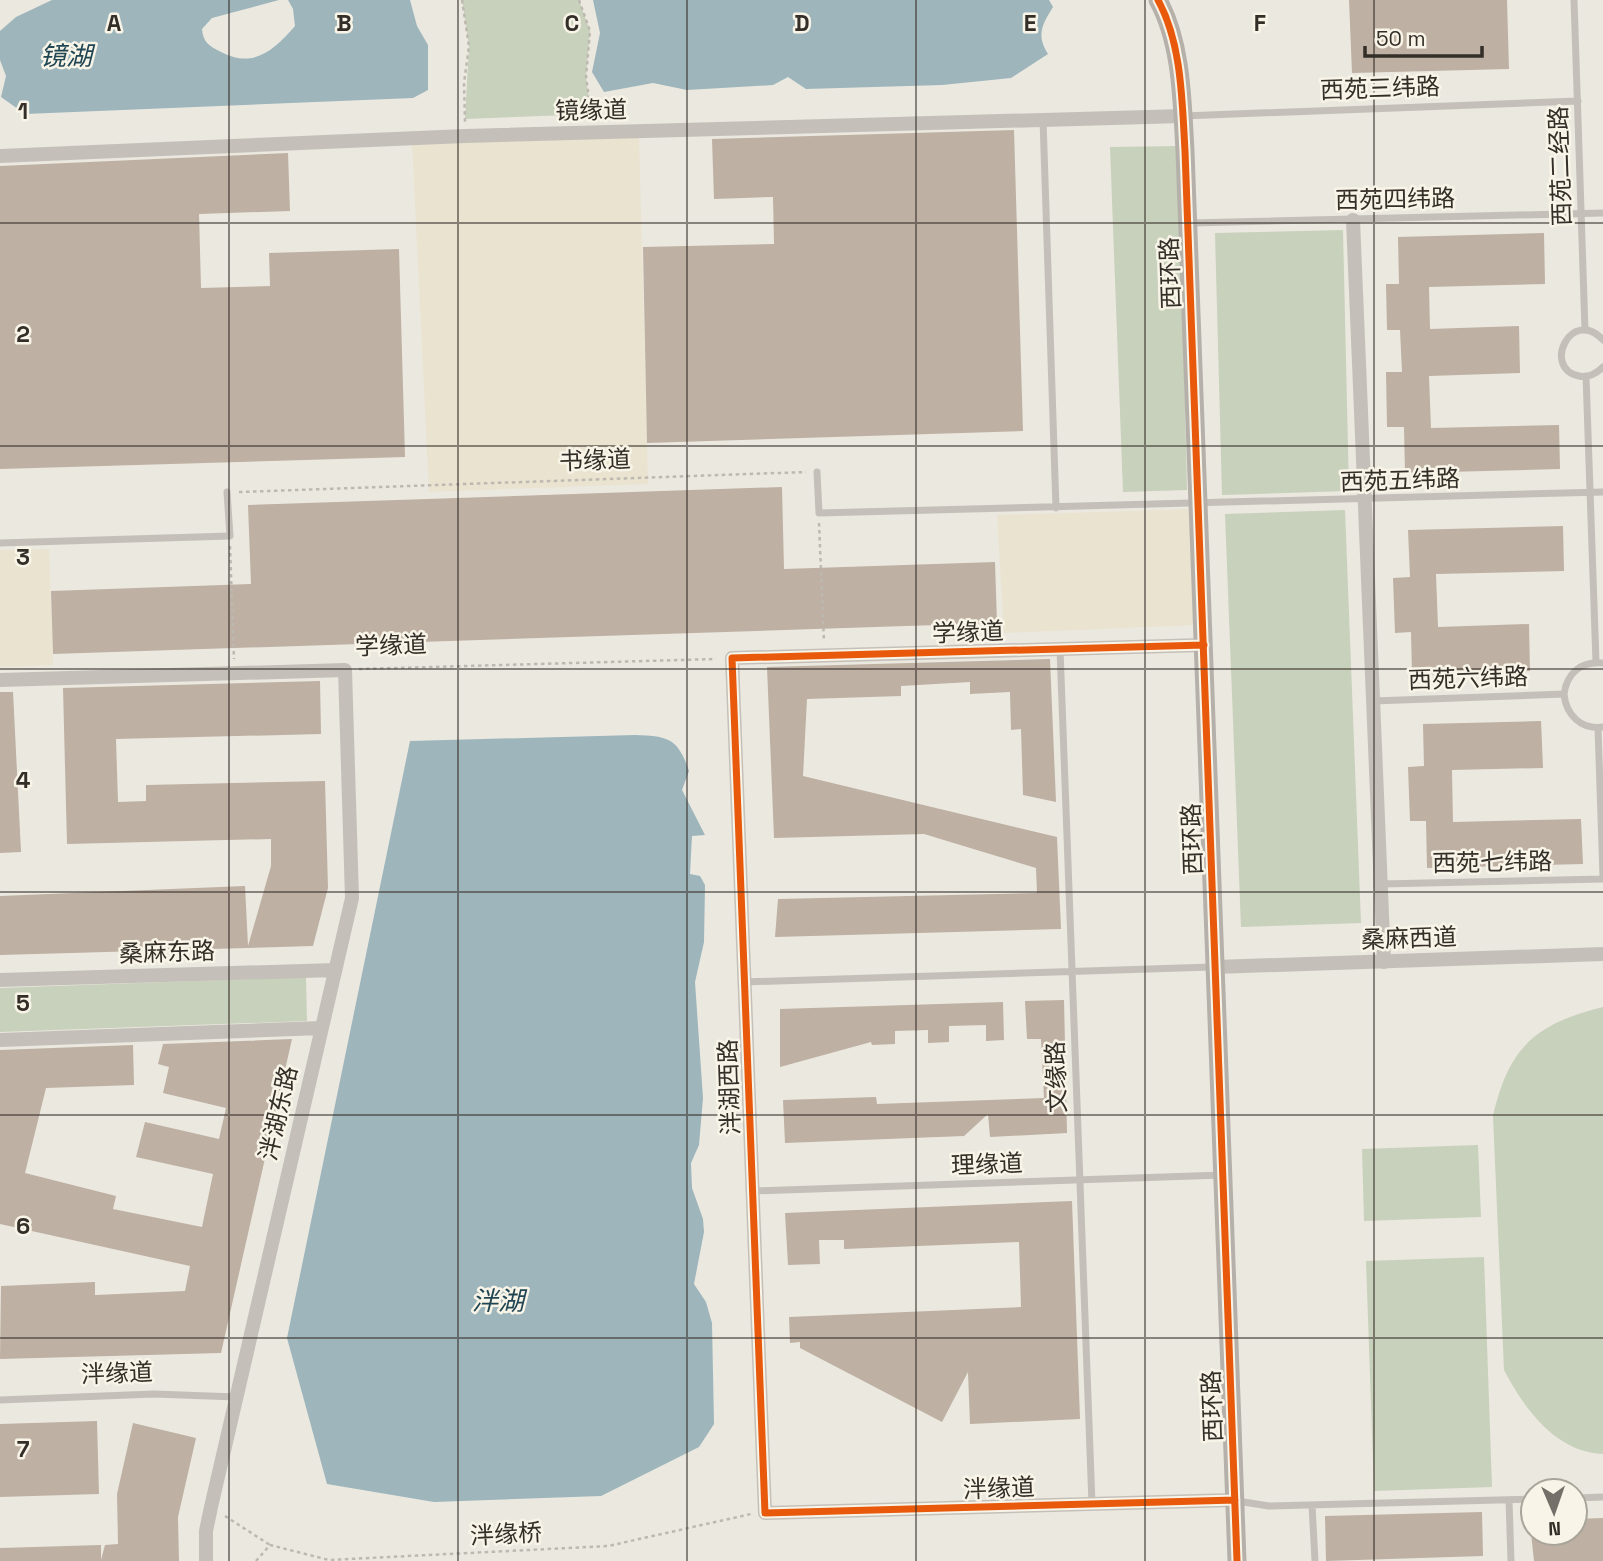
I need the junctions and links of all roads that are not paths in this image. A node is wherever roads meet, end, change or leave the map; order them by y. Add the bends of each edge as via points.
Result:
1 (1158, 0) edge
2 (1574, 0) edge
3 (1577, 101) junction
4 (1183, 116) junction
5 (1043, 120) junction
6 (0, 156) edge
7 (1603, 213) edge
8 (1581, 214) junction
9 (1353, 220) junction
10 (1188, 223) junction
11 (1585, 330) junction
12 (1603, 340) edge
13 (1603, 367) edge
14 (1586, 376) junction
15 (817, 472) road end
16 (227, 492) road end
17 (1590, 492) junction
18 (1603, 492) edge
19 (1365, 500) junction
20 (1199, 505) junction
21 (1056, 508) junction
22 (0, 543) edge
23 (1204, 645) junction
24 (1060, 649) junction
25 (732, 658) joint
26 (1599, 663) edge
27 (345, 670) joint
28 (0, 680) edge
29 (1564, 694) junction
30 (1373, 701) junction
31 (1600, 727) edge
32 (1603, 878) edge
33 (1381, 884) junction
34 (1603, 954) edge
35 (1384, 962) junction
36 (1216, 967) junction
37 (335, 970) junction
38 (1071, 971) junction
39 (0, 980) edge
40 (744, 982) junction
41 (321, 1028) junction
42 (0, 1040) edge
43 (1223, 1175) junction
44 (1079, 1181) junction
45 (752, 1191) junction
46 (236, 1397) junction
47 (0, 1401) edge
48 (1235, 1500) junction
49 (1509, 1500) junction
50 (1519, 1500) edge
51 (1092, 1504) junction
52 (1312, 1505) junction
53 (765, 1513) joint
54 (206, 1561) edge
55 (1237, 1561) edge
56 (1315, 1561) edge
57 (1511, 1561) edge

1 - 4 street, 西环路 via 1167,16
2 - 3 lane, 西苑二经路
3 - 4 lane, 西苑三纬路
3 - 8 lane, 西苑二经路
4 - 5 street, 镜缘道
4 - 10 street, 西环路
5 - 6 street, 镜缘道 via 465,136
5 - 21 lane
7 - 8 lane, 西苑四纬路
8 - 9 lane, 西苑四纬路
8 - 11 lane, 西苑二经路
9 - 10 lane, 西苑四纬路
9 - 19 street
10 - 20 street, 西环路
11 - 12 lane
11 - 14 lane via 1565,341 1561,356 1567,370
13 - 14 lane
14 - 17 lane
15 - 21 lane via 819,513
16 - 22 lane via 230,536
17 - 18 lane, 西苑五纬路
17 - 19 lane, 西苑五纬路
17 - 26 lane
19 - 20 lane, 西苑五纬路
19 - 30 street
20 - 21 lane
20 - 23 street, 西环路
23 - 24 street, 学缘道
23 - 36 street, 西环路
24 - 25 street, 学缘道
24 - 38 lane, 文缘路
25 - 40 street, 泮湖西路
26 - 29 lane via 1586,664 1570,676
27 - 28 street, 学缘道
27 - 37 street, 泮湖东路 via 352,898
29 - 30 lane, 西苑六纬路
29 - 31 lane via 1574,718
30 - 33 street
31 - 32 lane
32 - 33 lane, 西苑七纬路
33 - 35 street
34 - 35 street, 桑麻西道
35 - 36 street, 桑麻西道
36 - 38 lane
36 - 43 street, 西环路
37 - 39 street, 桑麻东路
37 - 41 street, 泮湖东路
38 - 40 lane
38 - 44 lane, 文缘路
40 - 45 street, 泮湖西路
41 - 42 street
41 - 46 street, 泮湖东路
43 - 44 lane, 理缘道
43 - 48 street, 西环路
44 - 45 lane, 理缘道
44 - 51 lane, 文缘路
45 - 53 street, 泮湖西路
46 - 47 lane, 泮缘道 via 154,1394
46 - 54 street, 泮湖东路 via 205,1531
48 - 51 street, 泮缘道
48 - 52 lane, 泮缘道 via 1269,1506
48 - 55 street, 西环路
49 - 50 lane, 泮缘道
49 - 52 lane, 泮缘道
49 - 57 lane
51 - 53 street, 泮缘道
52 - 56 lane

